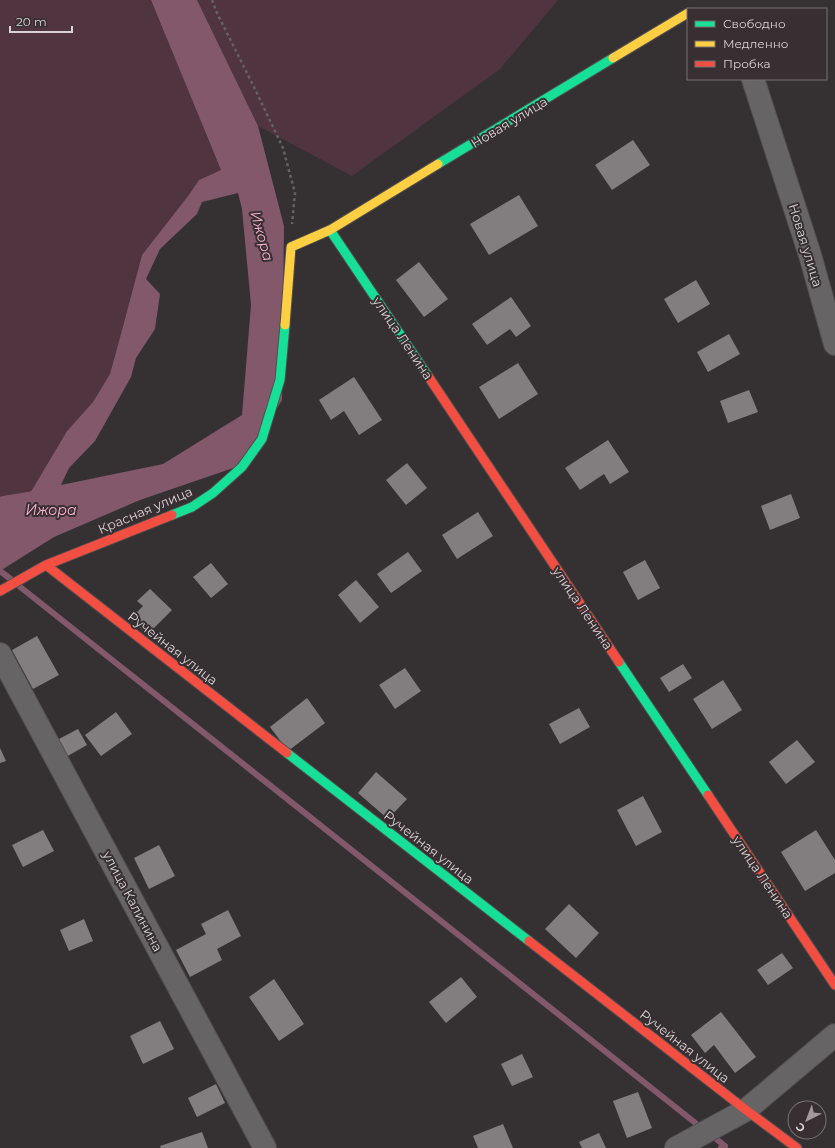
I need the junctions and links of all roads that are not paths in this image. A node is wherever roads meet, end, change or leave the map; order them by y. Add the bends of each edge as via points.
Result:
1 (687, 14) edge
2 (753, 80) edge
3 (330, 230) junction
4 (835, 344) edge
5 (46, 565) junction
6 (0, 591) edge
7 (0, 654) edge
8 (835, 985) edge
9 (835, 1035) edge
10 (746, 1110) junction
11 (265, 1148) edge
12 (676, 1148) edge
13 (797, 1148) edge

1 - 3 street, Новая улица
2 - 4 street, Новая улица via 810,255
3 - 5 street, Красная улица via 291,247 280,380 262,439 242,467 213,493 192,507
3 - 8 street, улица Ленина
5 - 6 street, Красная улица
5 - 10 street, Ручейная улица
7 - 11 street, улица Калинина
9 - 10 street
10 - 12 street
10 - 13 street, Ручейная улица

